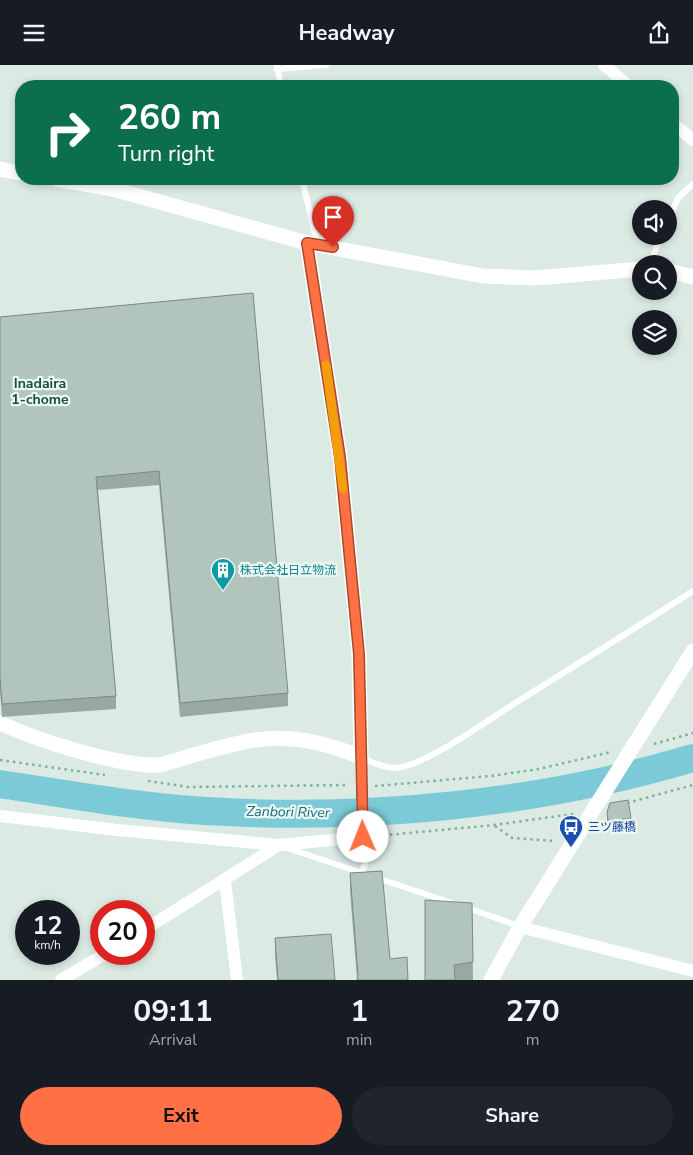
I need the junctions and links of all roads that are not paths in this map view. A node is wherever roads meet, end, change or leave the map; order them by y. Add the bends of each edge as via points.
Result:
1 (326, 65) edge
2 (604, 65) edge
3 (277, 67) edge
4 (280, 80) edge
5 (622, 80) edge
6 (679, 129) edge
7 (693, 140) edge
8 (0, 169) edge
9 (15, 172) edge
10 (693, 184) edge
11 (90, 185) edge
12 (303, 185) edge
13 (677, 200) edge
14 (312, 243) junction
15 (632, 270) edge
16 (677, 273) edge
17 (693, 277) edge
18 (693, 591) edge
19 (693, 651) edge
20 (0, 723) edge
21 (361, 757) junction
22 (0, 816) edge
23 (363, 833) junction
24 (279, 845) junction
25 (362, 872) junction
26 (225, 881) junction
27 (155, 923) edge
28 (520, 927) junction
29 (90, 963) edge
30 (693, 971) edge
31 (62, 980) edge
32 (238, 980) edge
33 (491, 980) edge

1 - 3 lane
2 - 5 street
3 - 4 lane
6 - 7 street
8 - 9 street
10 - 13 lane
11 - 14 street
12 - 14 lane
14 - 15 street via 506,278
14 - 21 street via 340,457 359,654
16 - 17 street
18 - 21 lane via 472,731 415,762 404,767 386,766
19 - 28 street
20 - 21 street via 44,740 147,765 160,765 257,739 305,742 339,748
21 - 23 street
22 - 24 street
23 - 24 street
23 - 25 lane via 365,864
24 - 25 lane
24 - 26 street
25 - 28 lane
26 - 27 street
26 - 32 street
28 - 30 street
28 - 33 street
29 - 31 street

